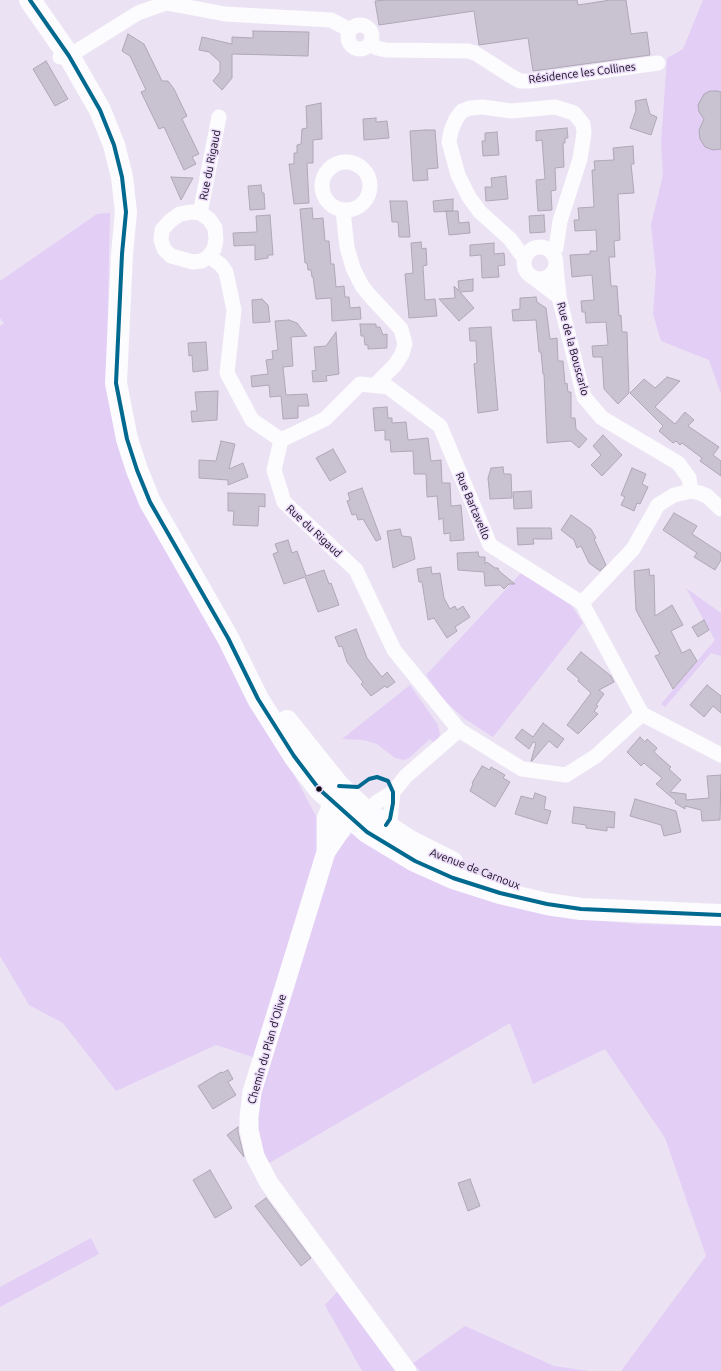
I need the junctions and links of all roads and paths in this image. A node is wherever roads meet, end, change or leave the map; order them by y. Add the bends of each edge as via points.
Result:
1 (30, 0) edge
2 (196, 4) edge
3 (63, 57) junction
4 (658, 63) dead end
5 (219, 117) dead end
6 (343, 211) dead end
7 (200, 213) junction
8 (209, 256) junction
9 (525, 256) junction
10 (554, 259) junction
11 (534, 278) junction
12 (559, 297) junction
13 (382, 386) junction
14 (282, 440) junction
15 (691, 492) junction
16 (721, 509) edge
17 (582, 603) junction
18 (642, 714) junction
19 (459, 730) junction
20 (721, 755) edge
21 (393, 792) junction
22 (360, 816) junction
23 (721, 904) edge
24 (721, 915) edge
25 (407, 1371) edge

1 - 3 main road, Avenue de Carnoux
2 - 3 street, Résidence les Collines via 159,5 138,13
2 - 4 street, Résidence les Collines via 216,13 331,20 350,30 348,41 353,48 361,50 370,44 386,50 468,51 520,80 530,81
3 - 22 main road, Avenue de Carnoux via 100,110 114,145 122,177 126,212 116,383 126,439 137,470 150,502 228,638 258,699 294,756 319,789
5 - 7 street, Rue du Rigaud
6 - 13 street via 347,247 353,268 367,292 401,329 405,344 402,354
7 - 8 street via 209,219 215,228 216,240
7 - 8 street via 180,214 162,230 161,240 164,249 171,256 182,260 202,261
8 - 14 street via 226,272 234,310 227,373 252,420
9 - 10 street via 537,247 547,248
9 - 10 street, Rue de la Bouscarlo via 480,212 458,175 449,142 456,119 462,111 483,107 511,111 555,107 574,113 583,124 580,159 560,221
9 - 11 street via 526,271
10 - 11 street via 550,275 545,278
10 - 12 street, Rue de la Bouscarlo
11 - 12 street, Rue de la Bouscarlo
12 - 15 street, Rue de la Bouscarlo via 584,397 602,418 682,468 689,478
13 - 14 street via 360,384 325,419
13 - 17 street, Rue Bartavello via 440,426 490,545
14 - 19 street, Rue du Rigaud via 274,470 284,502 356,570 394,650
15 - 16 street via 707,496
15 - 17 street via 674,495 658,505 634,549
17 - 18 street
18 - 19 street, Rue du Rigaud via 596,756 566,774 522,769
18 - 20 street
19 - 21 street via 406,776
21 - 22 street
21 - 22 street via 392,811
22 - 23 main road, Avenue de Carnoux via 443,858 524,888 587,900
22 - 24 main road, Avenue de Carnoux via 415,861 447,875 513,896 581,909
22 - 25 street, Chemin du Plan d'Olive via 330,809 326,819 326,852 252,1092 249,1130 255,1156 269,1183

